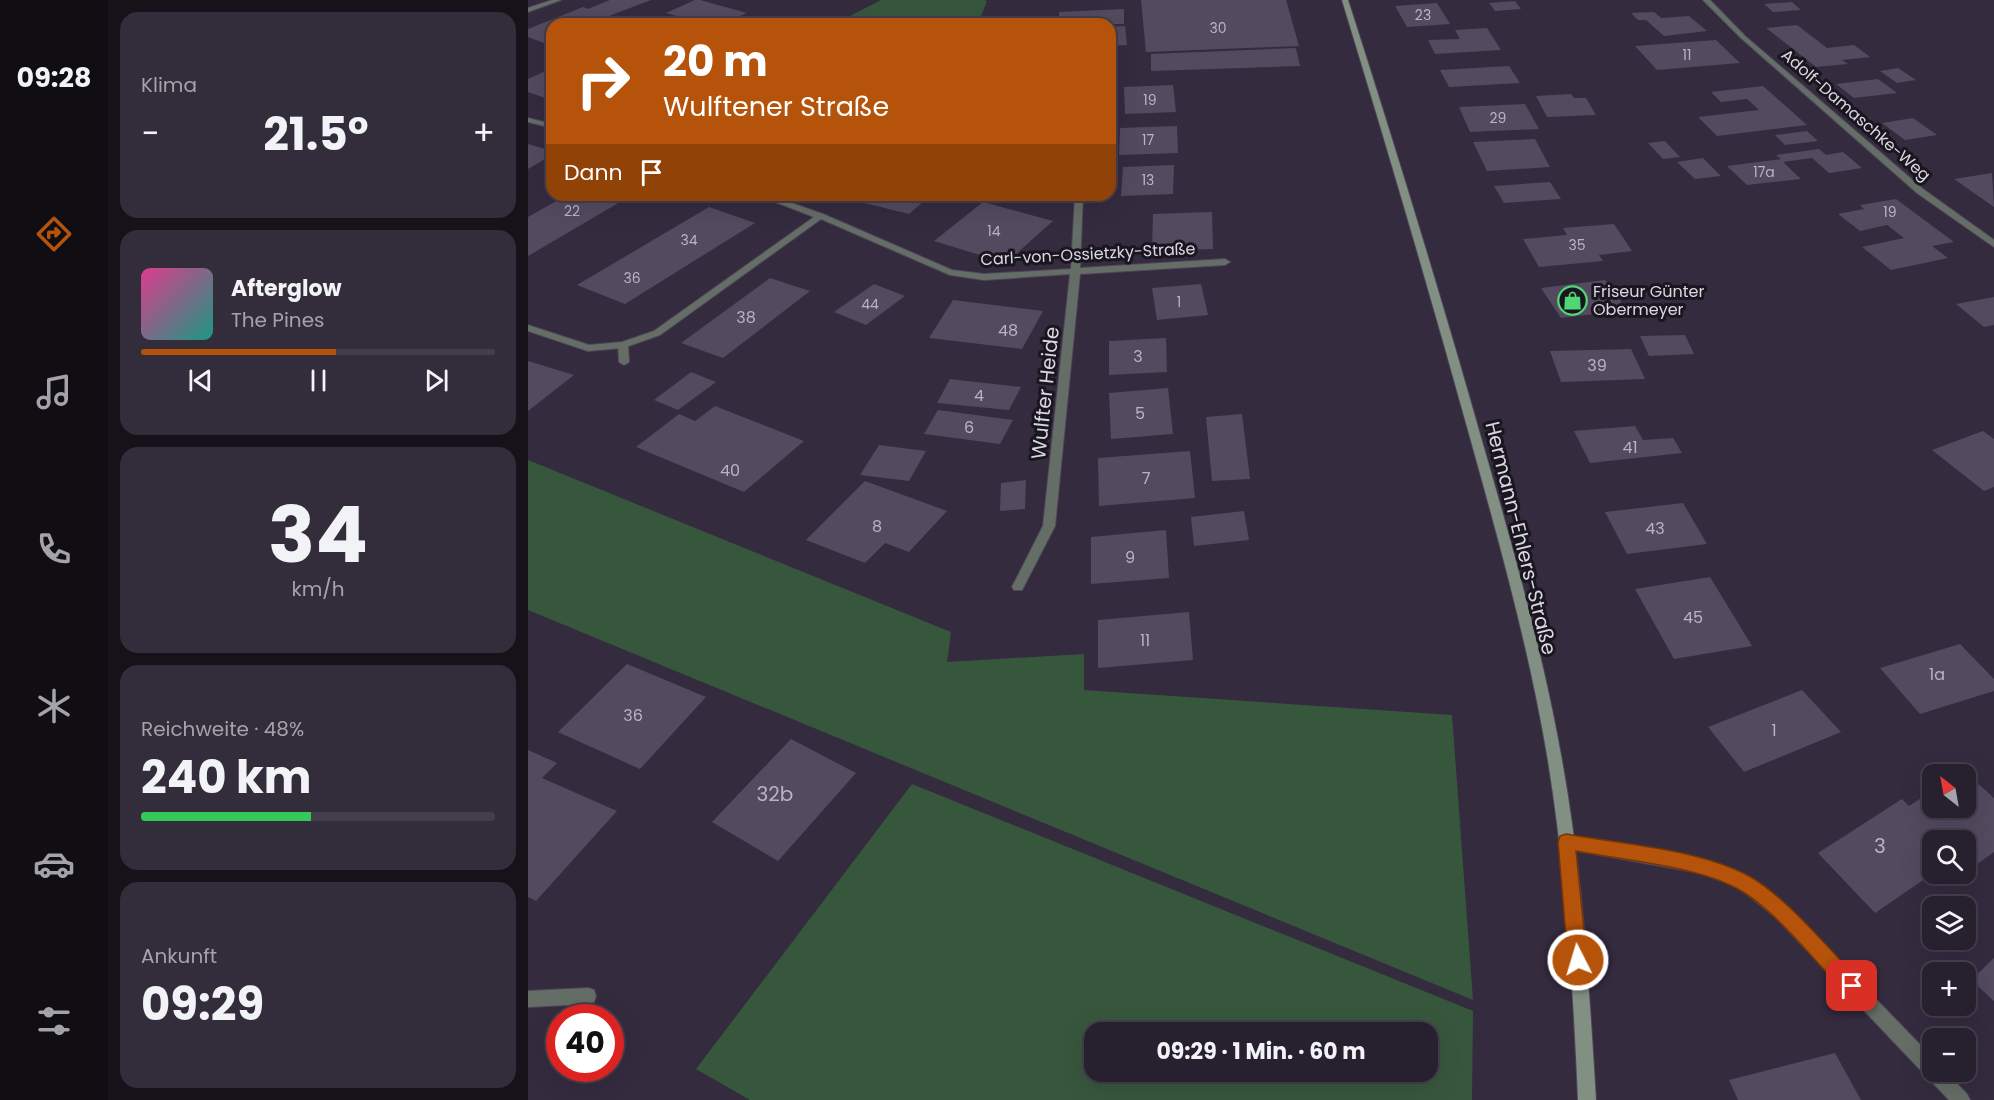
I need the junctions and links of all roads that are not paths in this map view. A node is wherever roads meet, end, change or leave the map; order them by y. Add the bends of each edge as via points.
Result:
1 (558, 0) edge
2 (1345, 0) edge
3 (1706, 0) edge
4 (528, 10) edge
5 (528, 120) edge
6 (546, 124) edge
7 (779, 201) edge
8 (1079, 201) edge
9 (820, 216) junction
10 (1994, 244) edge
11 (1225, 262) dead end
12 (1075, 273) junction
13 (528, 328) edge
14 (623, 345) junction
15 (624, 362) dead end
16 (1018, 587) dead end
17 (1566, 842) junction
18 (588, 996) dead end
19 (528, 999) edge
20 (1922, 1059) edge
21 (1944, 1082) edge
22 (1587, 1100) edge
23 (1961, 1100) edge

1 - 4 street
2 - 17 street, Hermann-Ehlers-Straße via 1424,254 1513,568 1554,755
3 - 10 street, Adolf-Damaschke-Weg via 1920,191
5 - 6 street
7 - 9 street, Carl-von-Ossietzky-Straße
8 - 12 street, Wulfter Heide
9 - 12 street, Carl-von-Ossietzky-Straße via 950,272 984,277
9 - 14 street via 657,333
11 - 12 street, Carl-von-Ossietzky-Straße
12 - 16 street, Wulfter Heide via 1049,526
13 - 14 street via 588,348
14 - 15 street
17 - 20 street via 1700,866 1743,882 1781,912
17 - 22 street, Hermann-Ehlers-Straße
18 - 19 street
21 - 23 street

